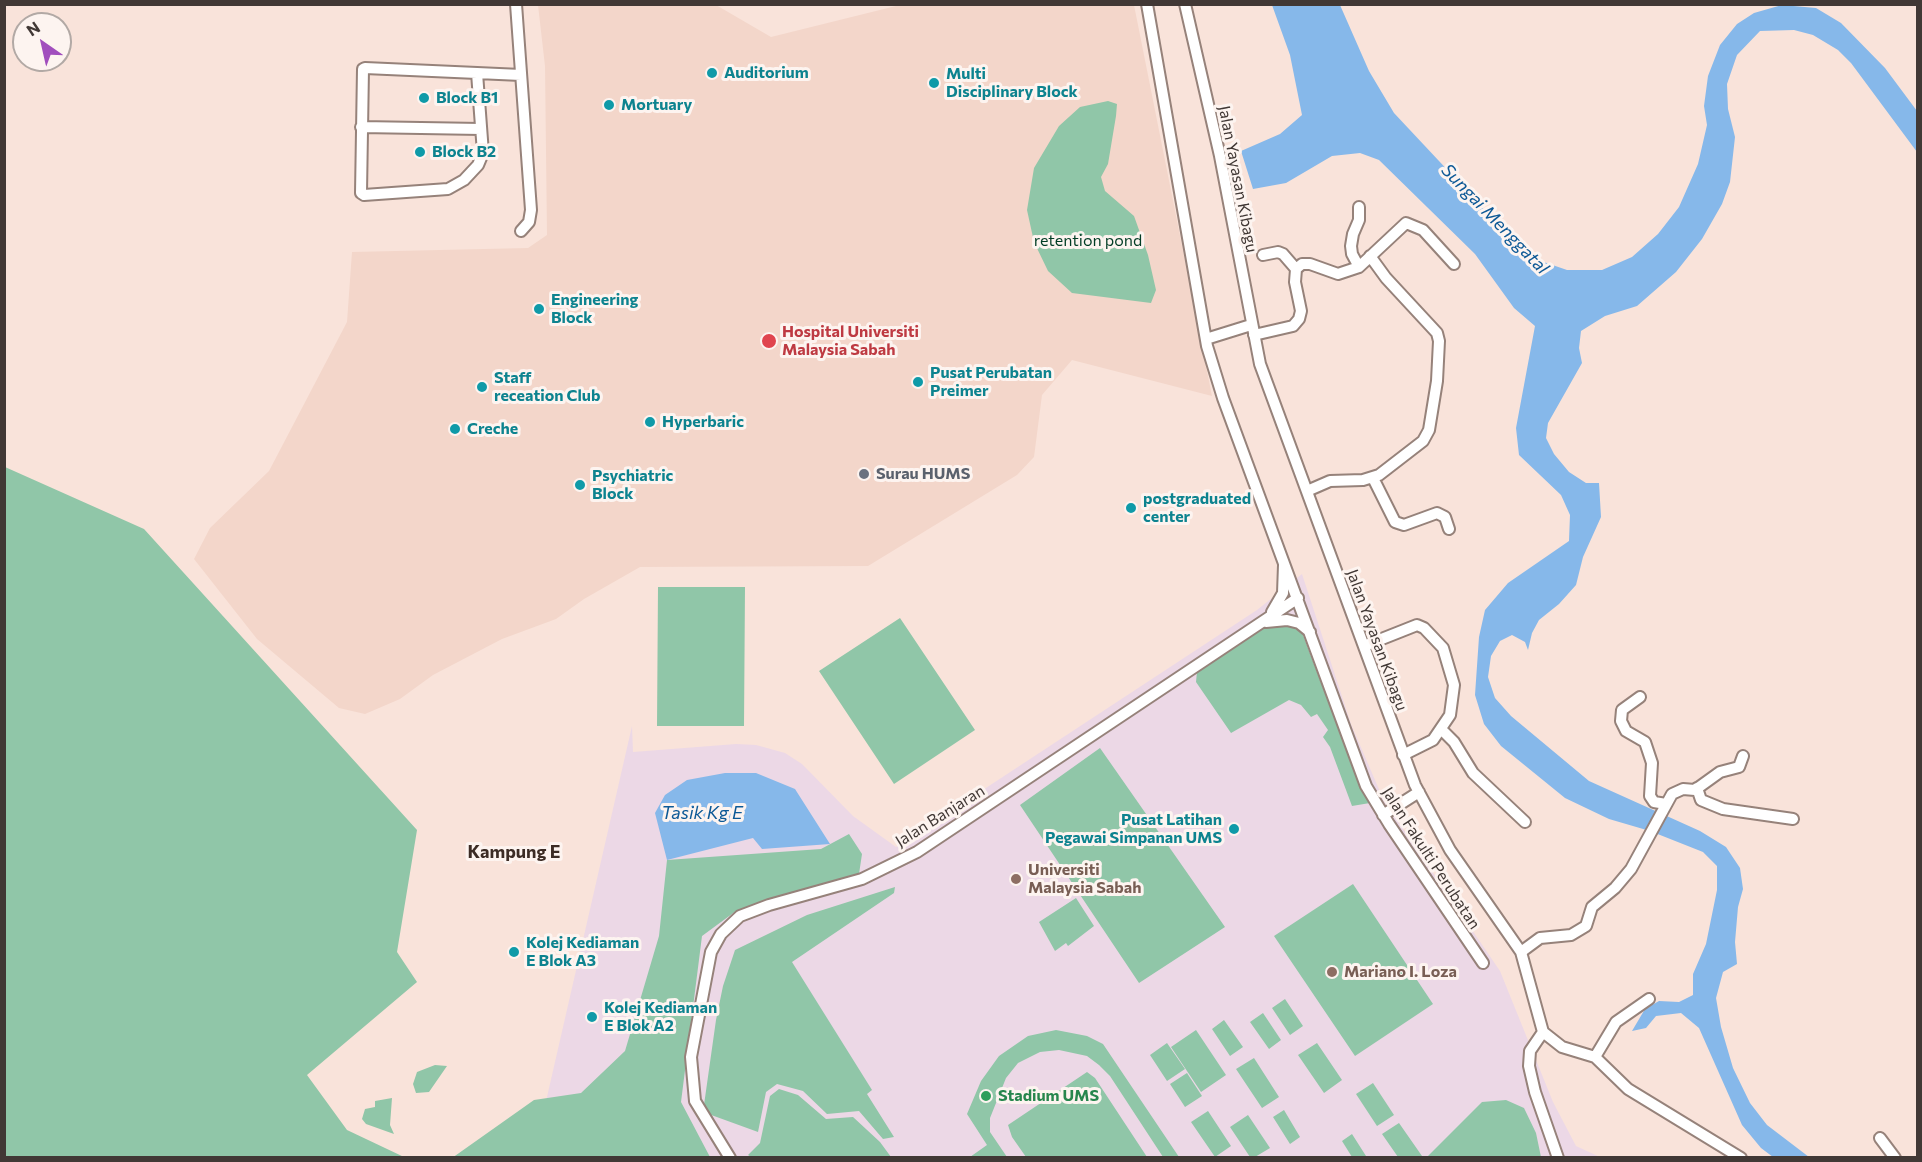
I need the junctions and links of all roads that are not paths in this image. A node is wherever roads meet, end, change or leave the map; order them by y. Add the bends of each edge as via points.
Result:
1 (516, 4) edge
2 (1147, 4) edge
3 (1185, 4) edge
4 (477, 73) junction
5 (521, 75) junction
6 (361, 127) junction
7 (481, 129) junction
8 (1359, 207) dead end
9 (521, 231) dead end
10 (1263, 255) dead end
11 (1370, 256) junction
12 (1454, 264) dead end
13 (1359, 267) junction
14 (1296, 269) junction
15 (1253, 330) junction
16 (1206, 339) junction
17 (1373, 478) junction
18 (1307, 491) junction
19 (1449, 529) dead end
20 (1284, 560) junction
21 (1298, 598) junction
22 (1261, 623) junction
23 (1310, 632) junction
24 (1365, 646) junction
25 (1640, 697) dead end
26 (1443, 730) junction
27 (1403, 754) junction
28 (1743, 756) dead end
29 (1697, 788) junction
30 (1419, 792) junction
31 (1664, 808) junction
32 (1383, 815) junction
33 (1793, 819) dead end
34 (1525, 822) dead end
35 (1521, 952) junction
36 (1483, 963) dead end
37 (1649, 999) dead end
38 (1543, 1032) junction
39 (1595, 1057) junction
40 (1880, 1138) dead end
41 (730, 1158) edge
42 (1558, 1158) edge
43 (1741, 1158) edge
44 (1895, 1158) edge

1 - 5 street
2 - 16 street, Jalan Fakulti Perubatan
3 - 15 street, Jalan Yayasan Kibagu via 1220,156
4 - 5 street
4 - 6 street via 363,69
4 - 7 street
5 - 9 street via 531,210 529,222
6 - 7 street
6 - 7 street via 363,195 448,189 465,180 481,159
8 - 13 street via 1352,254
10 - 14 street via 1283,254
11 - 12 street via 1406,223 1423,230
11 - 13 street
11 - 17 street via 1428,322 1439,341 1435,406 1429,430 1423,441
13 - 14 street via 1338,274 1310,264
14 - 15 street via 1299,319 1293,326
15 - 16 street
15 - 18 street, Jalan Yayasan Kibagu via 1269,392
16 - 20 street, Jalan Fakulti Perubatan via 1223,398
17 - 18 street via 1330,481
17 - 19 street via 1395,522 1404,525 1437,513 1445,517
18 - 24 street, Jalan Yayasan Kibagu
20 - 21 street, Jalan Fakulti Perubatan
20 - 22 street via 1283,593
21 - 22 street, Jalan Banjaran
21 - 23 street, Jalan Fakulti Perubatan
22 - 23 street via 1287,620
22 - 41 street, Jalan Banjaran via 917,852 862,879 740,916 721,934 711,952 691,1057 695,1101
23 - 32 street, Jalan Fakulti Perubatan via 1366,786
24 - 26 street via 1417,625 1434,638 1443,648 1454,685 1450,715
24 - 27 street, Jalan Yayasan Kibagu
25 - 31 street via 1622,710 1621,721 1626,731 1645,742 1652,763 1650,796
26 - 27 street via 1433,740
26 - 34 street via 1473,773
27 - 30 street, Jalan Yayasan Kibagu
28 - 29 street via 1739,767 1720,772
29 - 31 street via 1676,791
29 - 33 street via 1701,800 1723,809
30 - 32 street
30 - 35 street, Jalan Yayasan Kibagu via 1450,850
31 - 35 street via 1624,879 1592,907 1586,926 1571,935 1540,938
32 - 36 street, Jalan Fakulti Perubatan
35 - 38 street, Jalan Yayasan Kibagu
37 - 39 street via 1616,1022
38 - 39 street via 1562,1047
38 - 42 street via 1530,1051 1528,1066
39 - 43 street via 1628,1089
40 - 44 street

